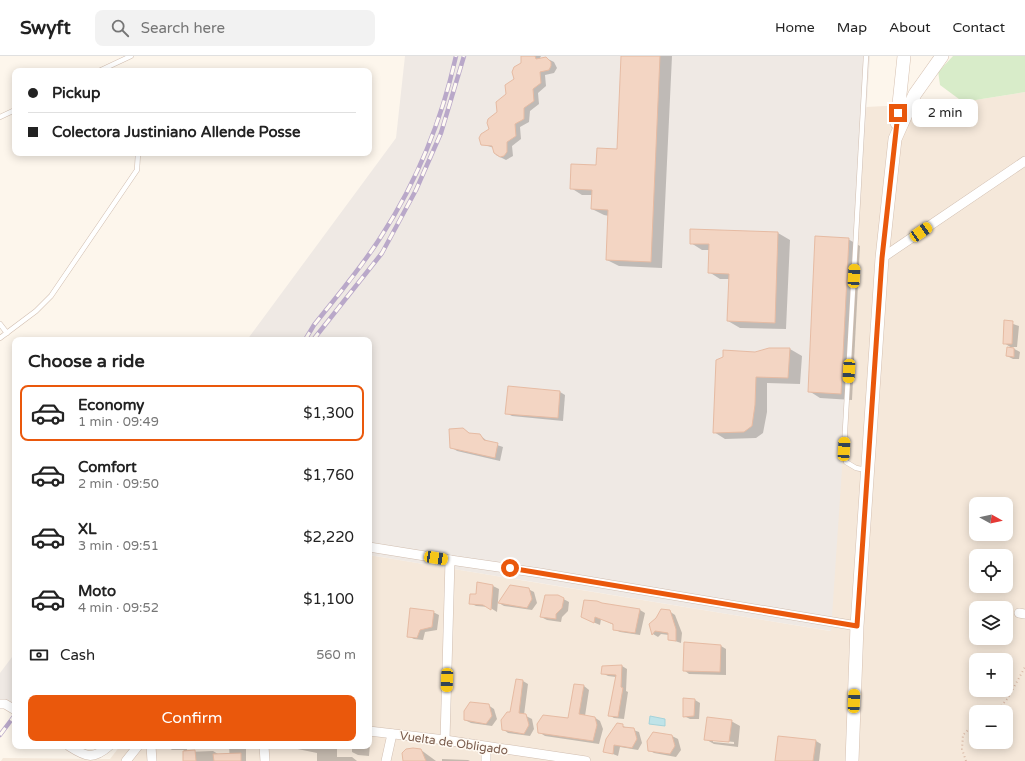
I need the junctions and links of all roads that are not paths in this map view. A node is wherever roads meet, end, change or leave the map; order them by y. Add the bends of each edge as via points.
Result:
1 (131, 56) edge
2 (866, 56) edge
3 (942, 56) edge
4 (906, 57) edge
5 (105, 68) edge
6 (12, 111) edge
7 (0, 117) edge
8 (895, 139) junction
9 (138, 156) edge
10 (1025, 162) edge
11 (882, 258) junction
12 (0, 324) edge
13 (7, 333) junction
14 (0, 338) edge
15 (868, 470) junction
16 (372, 547) edge
17 (450, 560) junction
18 (857, 626) junction
19 (0, 704) edge
20 (12, 708) edge
21 (372, 731) edge
22 (392, 734) junction
23 (445, 740) junction
24 (486, 747) junction
25 (73, 749) edge
26 (106, 749) edge
27 (136, 749) edge
28 (151, 749) edge
29 (264, 749) edge
30 (126, 761) edge
31 (152, 761) edge
32 (264, 761) edge
33 (386, 761) edge
34 (486, 761) edge
35 (586, 761) edge
36 (852, 761) edge

1 - 5 lane
2 - 15 lane via 844,449 846,462 856,468
3 - 8 main road via 916,94
4 - 8 main road
6 - 7 lane
8 - 11 main road
9 - 13 lane via 137,170 51,296
10 - 11 street
11 - 15 main road
12 - 13 lane
13 - 14 lane
15 - 18 main road
16 - 17 street
17 - 18 street
17 - 23 street
18 - 36 main road
19 - 20 street
21 - 22 street, Vuelta de Obligado
22 - 23 street, Vuelta de Obligado
22 - 33 street
23 - 24 street, Vuelta de Obligado
24 - 34 street
24 - 35 street, Vuelta de Obligado
25 - 26 street via 82,755 99,755
27 - 30 street
28 - 31 street
29 - 32 street

